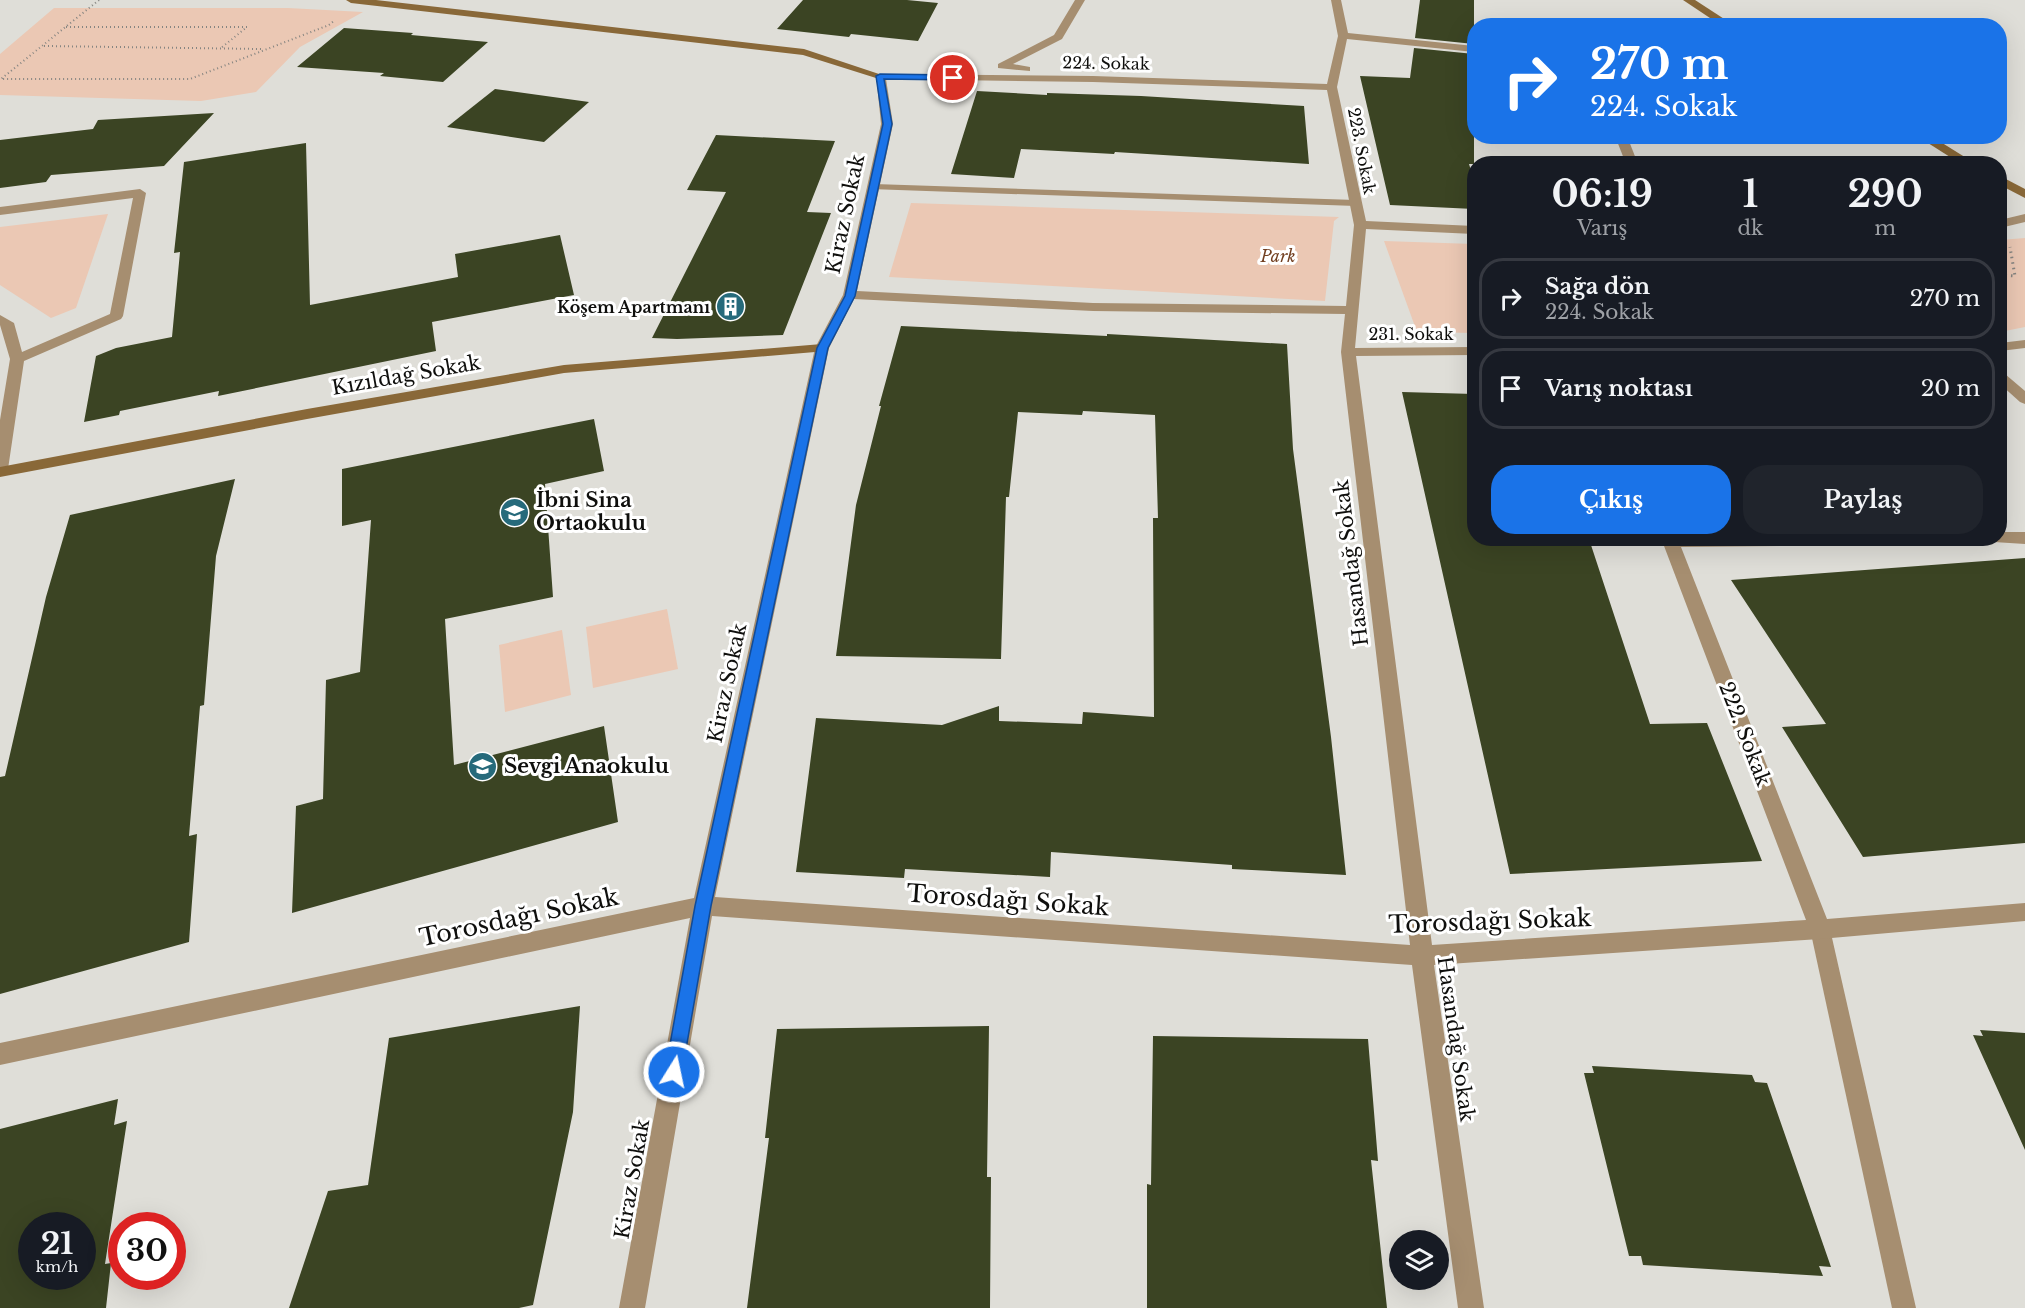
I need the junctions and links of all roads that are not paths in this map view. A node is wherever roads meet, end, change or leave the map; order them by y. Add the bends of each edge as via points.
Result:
1 (355, 0) edge
2 (1080, 0) edge
3 (1336, 0) edge
4 (1688, 0) edge
5 (1717, 18) edge
6 (1343, 36) junction
7 (1467, 48) edge
8 (880, 76) junction
9 (1093, 79) junction
10 (1332, 87) junction
11 (1936, 144) edge
12 (1957, 156) edge
13 (2007, 184) edge
14 (874, 187) junction
15 (2025, 194) edge
16 (1356, 203) junction
17 (0, 211) edge
18 (2025, 218) edge
19 (2007, 222) edge
20 (1360, 225) junction
21 (1467, 230) edge
22 (850, 296) junction
23 (1352, 310) junction
24 (0, 319) edge
25 (2025, 344) edge
26 (2007, 346) edge
27 (822, 348) junction
28 (1467, 351) edge
29 (1348, 352) junction
30 (17, 360) junction
31 (2007, 383) edge
32 (2025, 399) edge
33 (0, 470) edge
34 (2007, 538) edge
35 (2025, 538) edge
36 (1672, 546) edge
37 (703, 906) junction
38 (2025, 912) edge
39 (1820, 929) junction
40 (1422, 956) junction
41 (0, 1054) edge
42 (632, 1308) edge
43 (1471, 1308) edge
44 (1904, 1308) edge

1 - 8 street via 804,52
2 - 9 street via 1058,38 1002,66
3 - 6 street, 223. Sokak
4 - 5 street
6 - 7 street
6 - 10 street, 223. Sokak
8 - 9 street, 224. Sokak
8 - 14 street, Kiraz Sokak via 887,124
9 - 10 street, 224. Sokak
10 - 16 street, 223. Sokak
11 - 12 street
13 - 15 street
14 - 16 lane
14 - 22 street, Kiraz Sokak
16 - 20 street, 223. Sokak
17 - 30 street via 140,193 116,316
18 - 19 street
20 - 21 street
20 - 23 street, 223. Sokak
22 - 23 street via 1093,307
22 - 27 street, Kiraz Sokak
23 - 29 street, Hasandağ Sokak
24 - 30 street via 7,323
25 - 26 street
27 - 33 street, Kızıldağ Sokak via 564,369
27 - 37 street, Kiraz Sokak
28 - 29 street, 231. Sokak
29 - 40 street, Hasandağ Sokak
30 - 33 street
31 - 32 street
34 - 35 street
36 - 39 street, 222. Sokak
37 - 40 street, Torosdağı Sokak
37 - 41 street, Torosdağı Sokak
37 - 42 street, Kiraz Sokak
38 - 39 street, Torosdağı Sokak
39 - 40 street, Torosdağı Sokak
39 - 44 lane
40 - 43 street, Hasandağ Sokak

